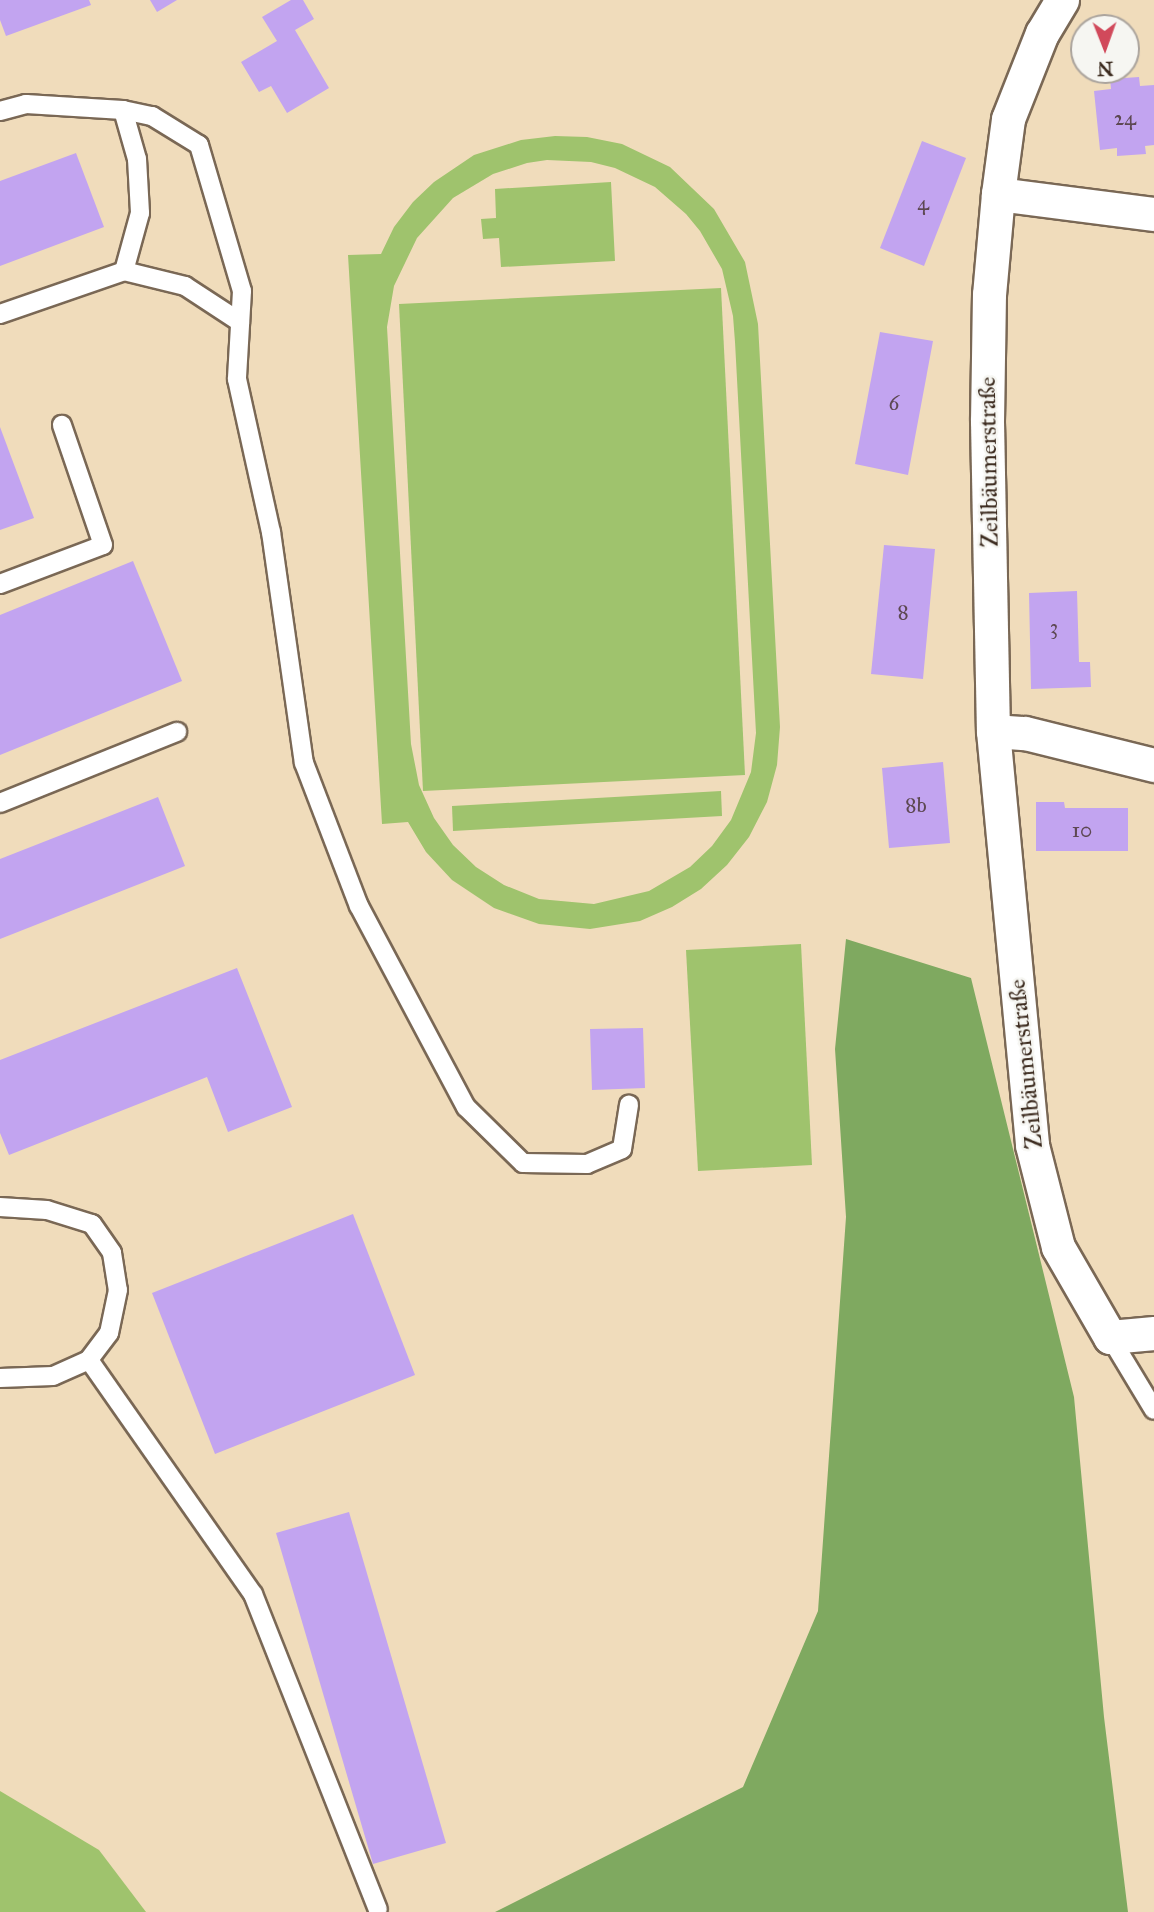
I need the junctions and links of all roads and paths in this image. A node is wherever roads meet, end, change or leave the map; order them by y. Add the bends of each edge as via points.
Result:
1 (1062, 0) edge
2 (123, 110) junction
3 (0, 111) edge
4 (998, 194) junction
5 (1154, 214) edge
6 (124, 271) junction
7 (0, 314) edge
8 (240, 322) junction
9 (62, 425) dead end
10 (0, 584) edge
11 (993, 731) junction
12 (177, 733) dead end
13 (1154, 765) edge
14 (0, 803) edge
15 (629, 1105) dead end
16 (0, 1207) edge
17 (1154, 1333) edge
18 (1110, 1337) junction
19 (89, 1360) junction
20 (0, 1378) edge
21 (1154, 1410) edge
22 (379, 1909) dead end

1 - 4 street, Zeilbäumerstraße via 1042,33 1008,119
2 - 3 lane via 26,104
2 - 6 lane via 137,159 141,213
2 - 8 lane via 152,116 199,145 242,291
4 - 5 street
4 - 11 street, Zeilbäumerstraße via 989,294 987,421
6 - 7 lane
6 - 8 lane via 185,286
8 - 15 lane via 237,379 271,532 304,764 359,906 466,1107 523,1163 587,1164 622,1149
9 - 10 lane via 103,545
11 - 13 street via 1025,733
11 - 18 street, Zeilbäumerstraße via 1032,1144 1058,1247
12 - 14 lane
16 - 19 lane via 47,1210 92,1224 112,1253 118,1290 109,1333
17 - 18 street
18 - 21 lane
19 - 20 lane via 53,1376
19 - 22 lane via 253,1594

